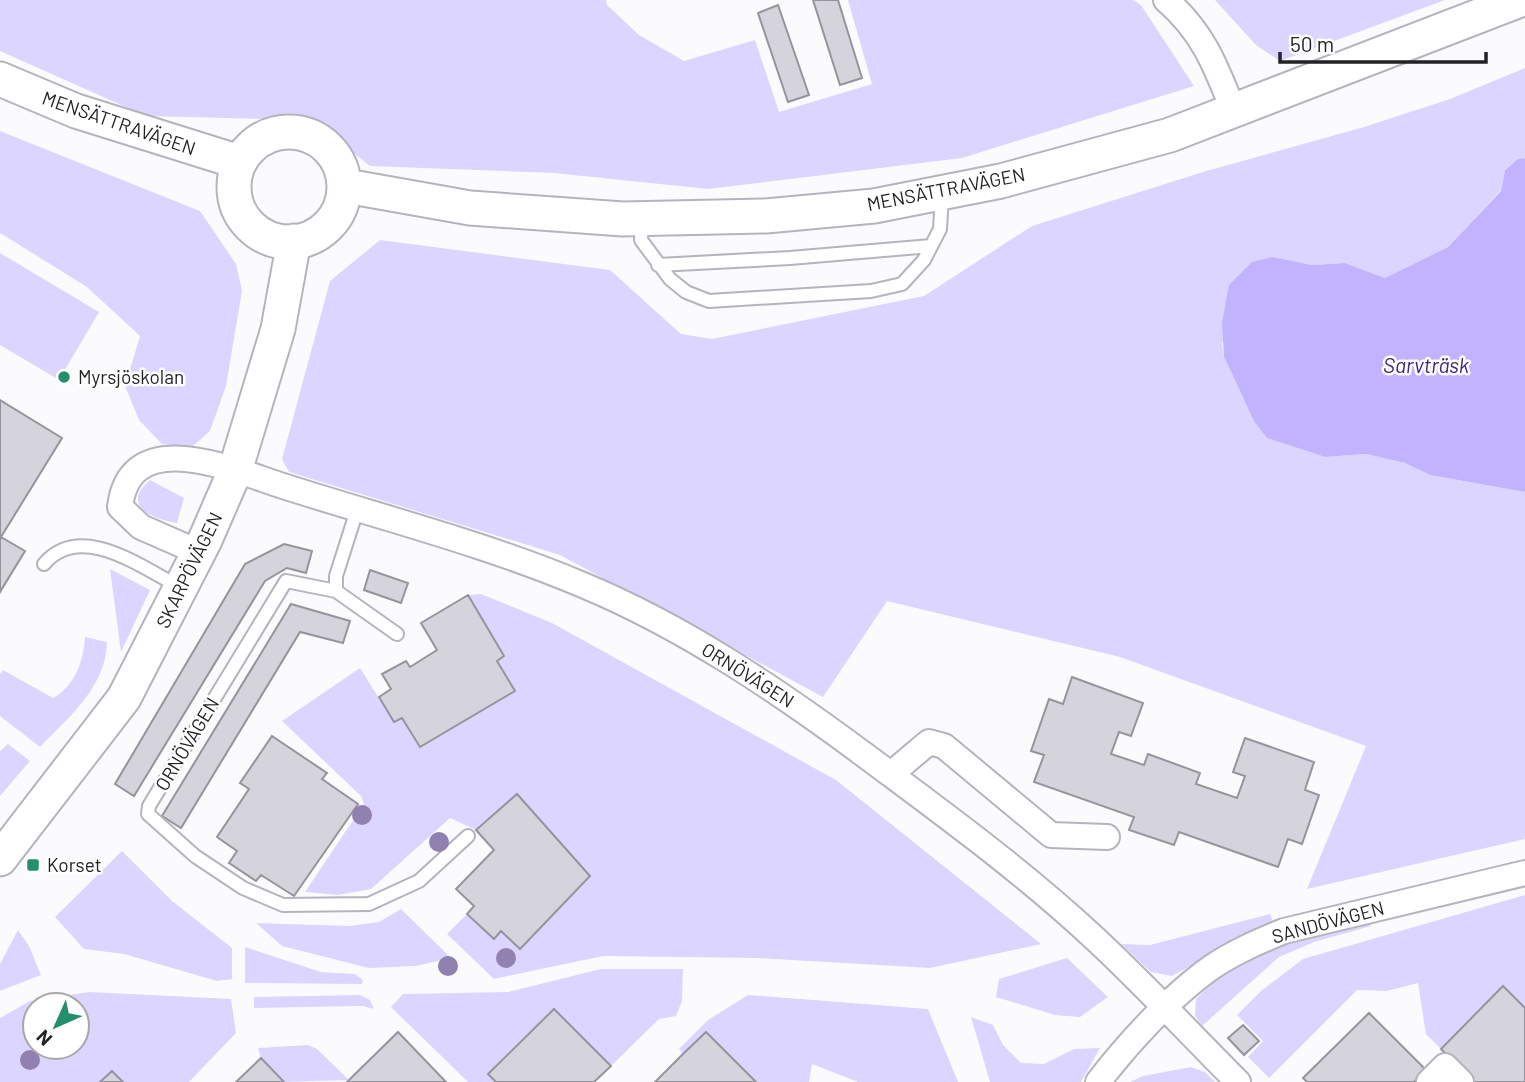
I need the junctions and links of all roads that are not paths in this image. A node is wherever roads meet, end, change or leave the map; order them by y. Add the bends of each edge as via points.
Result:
1 (1166, 0) edge
2 (1520, 0) edge
3 (0, 79) edge
4 (1234, 112) junction
5 (239, 162) junction
6 (346, 186) junction
7 (942, 191) junction
8 (642, 219) junction
9 (294, 241) junction
10 (932, 246) junction
11 (659, 265) junction
12 (235, 471) junction
13 (357, 510) junction
14 (198, 552) junction
15 (44, 564) dead end
16 (182, 588) junction
17 (337, 591) junction
18 (397, 634) dead end
19 (891, 774) junction
20 (468, 836) dead end
21 (1107, 837) dead end
22 (0, 859) edge
23 (1525, 873) edge
24 (1165, 1009) junction
25 (1098, 1082) edge
26 (1238, 1082) edge
27 (1429, 1082) edge
28 (1461, 1082) edge

1 - 4 street via 1209,50
2 - 4 street, MENSÄTTRAVÄGEN
3 - 5 street, MENSÄTTRAVÄGEN via 144,135
4 - 7 street, MENSÄTTRAVÄGEN via 1170,135 1001,181
5 - 6 street via 249,147 263,138 304,136 333,155
5 - 9 street via 233,189 241,211 264,233
6 - 8 street, MENSÄTTRAVÄGEN via 470,208
6 - 9 street via 342,206 327,228
7 - 8 street, MENSÄTTRAVÄGEN via 874,206 766,216
7 - 10 lane via 940,229
8 - 11 lane via 640,240
9 - 12 street, SKARPÖVÄGEN via 278,329
10 - 11 lane
10 - 11 lane via 902,284 827,295 709,301 686,292
12 - 13 street, ORNÖVÄGEN
12 - 14 street, SKARPÖVÄGEN
12 - 14 street, ORNÖVÄGEN via 171,457 139,466 127,481 120,507 128,516 141,527
13 - 17 lane via 336,576
13 - 19 street, ORNÖVÄGEN via 478,546 584,585 651,618 764,685
14 - 16 street, SKARPÖVÄGEN
15 - 16 lane via 57,553 82,545 117,554
16 - 22 street, SKARPÖVÄGEN via 124,698
17 - 18 lane
17 - 20 lane, ORNÖVÄGEN via 286,581 149,806 149,814 195,856 243,888 283,905 369,904 419,881
19 - 21 street via 929,742 944,746 1051,835
19 - 24 street, ORNÖVÄGEN via 1090,934
23 - 24 street, SANDÖVÄGEN via 1284,931 1213,966
24 - 25 street, SANDÖVÄGEN
24 - 26 street, ORNÖVÄGEN
27 - 28 street via 1445,1066

